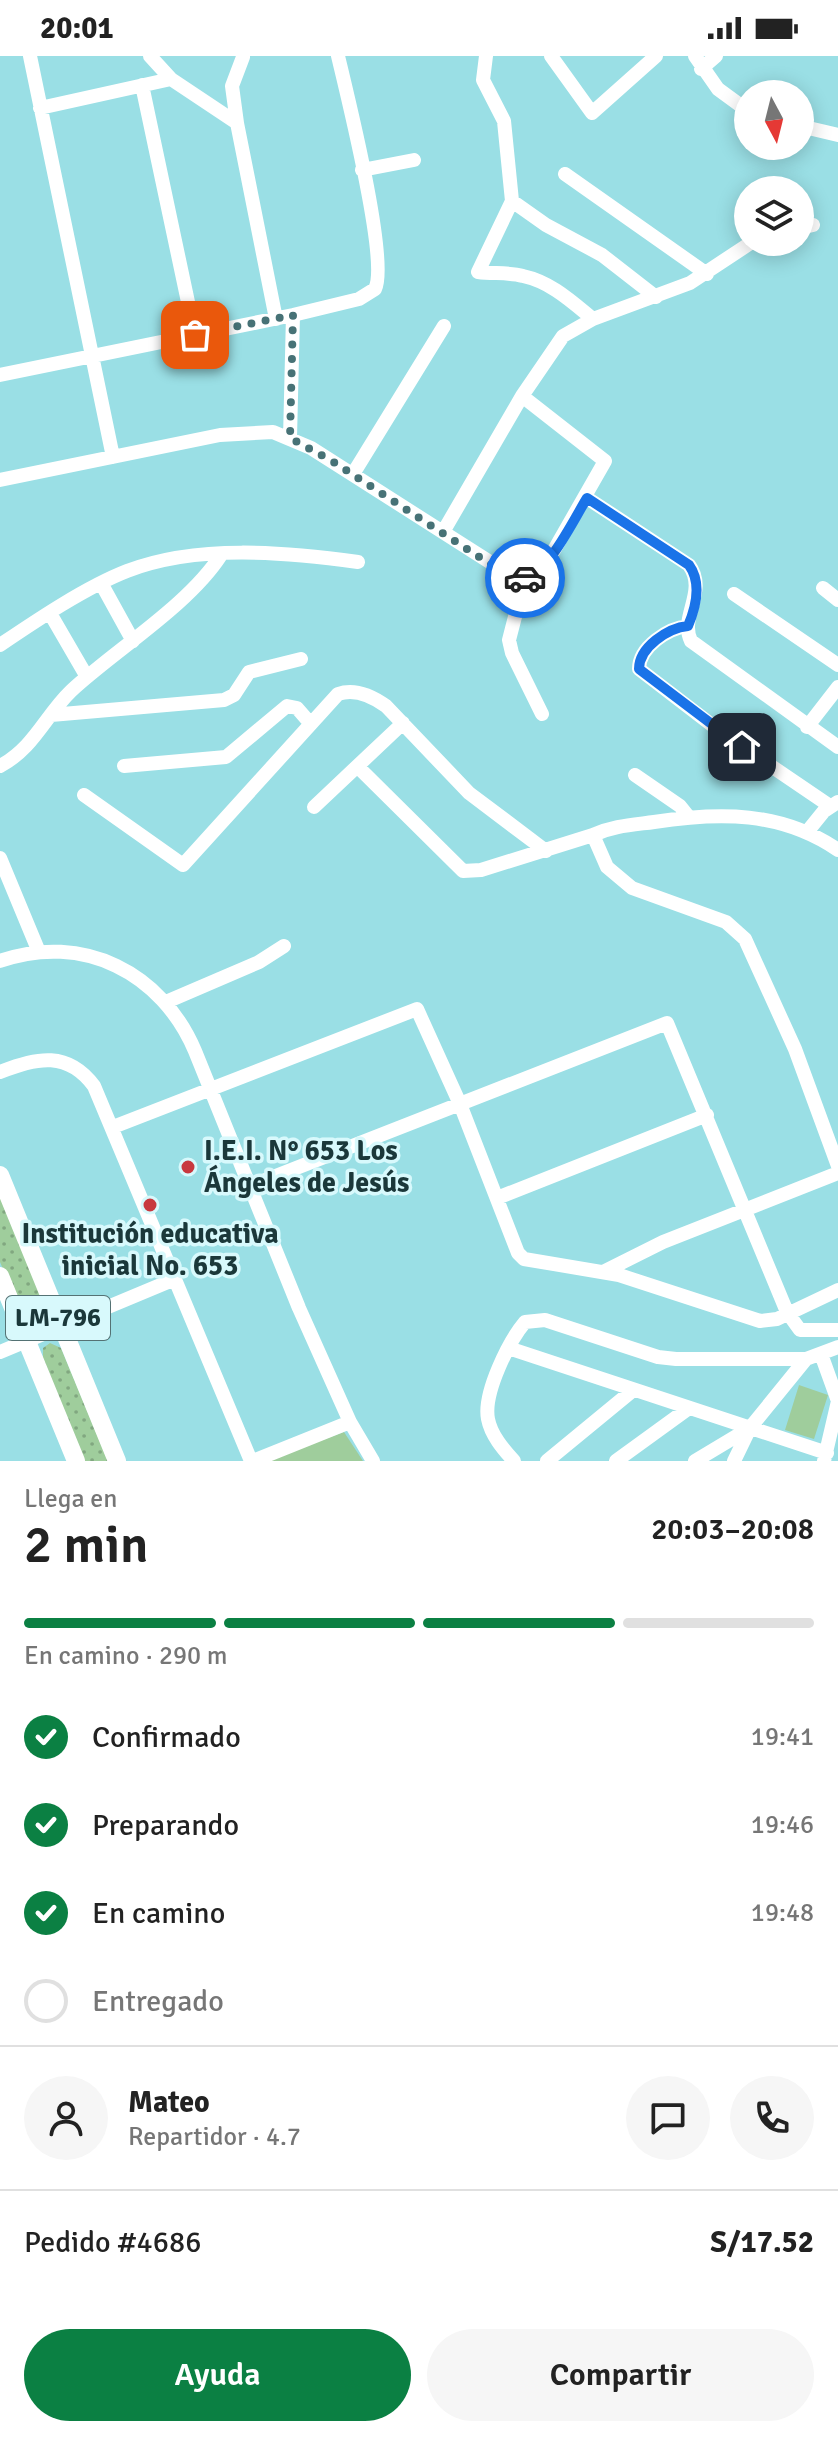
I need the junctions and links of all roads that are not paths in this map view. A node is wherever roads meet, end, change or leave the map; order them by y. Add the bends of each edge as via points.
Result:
1 (30, 56) edge
2 (150, 56) edge
3 (338, 56) edge
4 (486, 56) edge
5 (551, 56) edge
6 (656, 56) edge
7 (716, 56) edge
8 (243, 57) edge
9 (698, 63) edge
10 (171, 79) junction
11 (142, 85) junction
12 (232, 86) junction
13 (734, 102) edge
14 (40, 108) junction
15 (219, 111) junction
16 (237, 123) junction
17 (814, 129) edge
18 (838, 135) edge
19 (414, 160) dead end
20 (362, 170) junction
21 (565, 174) dead end
22 (512, 201) junction
23 (734, 255) edge
24 (707, 274) junction
25 (656, 297) junction
26 (293, 315) junction
27 (276, 319) junction
28 (593, 319) junction
29 (444, 326) dead end
30 (195, 335) junction
31 (91, 356) junction
32 (0, 375) edge
33 (522, 396) junction
34 (290, 438) junction
35 (113, 457) junction
36 (353, 474) junction
37 (0, 480) edge
38 (587, 498) junction
39 (443, 532) junction
40 (221, 555) junction
41 (358, 562) dead end
42 (525, 578) junction
43 (101, 583) junction
44 (823, 588) dead end
45 (734, 594) dead end
46 (838, 600) edge
47 (51, 615) junction
48 (688, 626) junction
49 (133, 641) junction
50 (0, 645) edge
51 (301, 659) dead end
52 (838, 665) edge
53 (87, 677) junction
54 (838, 687) edge
55 (542, 714) dead end
56 (51, 715) junction
57 (310, 723) junction
58 (403, 723) junction
59 (807, 727) junction
60 (838, 747) edge
61 (0, 766) edge
62 (124, 766) dead end
63 (358, 767) junction
64 (635, 775) dead end
65 (84, 795) dead end
66 (834, 804) edge
67 (314, 807) dead end
68 (688, 816) junction
69 (807, 832) junction
70 (593, 835) junction
71 (838, 850) edge
72 (546, 851) junction
73 (0, 858) edge
74 (284, 946) dead end
75 (39, 952) junction
76 (0, 961) edge
77 (166, 1002) junction
78 (0, 1072) edge
79 (211, 1089) junction
80 (460, 1104) junction
81 (707, 1115) junction
82 (113, 1127) junction
83 (838, 1166) edge
84 (838, 1173) edge
85 (0, 1175) edge
86 (250, 1186) junction
87 (497, 1198) junction
88 (747, 1210) junction
89 (603, 1272) junction
90 (0, 1276) edge
91 (175, 1279) junction
92 (838, 1290) edge
93 (787, 1312) junction
94 (61, 1326) junction
95 (838, 1330) edge
96 (26, 1341) junction
97 (838, 1347) edge
98 (508, 1348) junction
99 (0, 1352) edge
100 (821, 1354) junction
101 (806, 1359) junction
102 (632, 1391) junction
103 (689, 1408) junction
104 (350, 1422) junction
105 (750, 1428) junction
106 (826, 1457) edge
107 (76, 1461) edge
108 (117, 1461) edge
109 (252, 1461) edge
110 (373, 1461) edge
111 (514, 1461) edge
112 (547, 1461) edge
113 (616, 1461) edge
114 (695, 1461) edge
115 (734, 1461) edge

1 - 14 street
2 - 10 street
3 - 20 street
4 - 22 street via 483,80 504,121
5 - 6 street via 592,113
7 - 9 street
8 - 12 street
9 - 13 street
10 - 11 street
10 - 15 street
11 - 14 street
11 - 30 street
12 - 15 street
12 - 16 street
14 - 31 street
15 - 16 street
16 - 27 street
17 - 18 street
19 - 20 street
20 - 26 street via 377,286 359,299
21 - 24 street
22 - 25 street via 602,255
22 - 28 street via 478,272 537,280
23 - 24 street
24 - 25 street
25 - 28 street
26 - 27 street
26 - 34 street
27 - 30 street
28 - 33 street via 563,336
29 - 36 street
30 - 31 street
31 - 32 street
31 - 35 street
33 - 38 street via 604,457
33 - 39 street
34 - 35 street via 247,431
34 - 36 street
35 - 37 street
36 - 39 street
38 - 42 street via 549,559 534,576
38 - 48 street via 689,565 697,591
39 - 42 street via 493,566 518,580
40 - 41 street
40 - 43 street via 154,563
40 - 49 street
42 - 55 street via 509,640
43 - 47 street
43 - 49 street
44 - 46 street
45 - 52 street
47 - 50 street
47 - 53 street
48 - 59 street via 691,641
48 - 66 street via 660,636 639,661 639,669 731,739
49 - 53 street
51 - 56 street via 249,672 234,695 224,700
53 - 56 street
54 - 59 street
56 - 61 street via 31,743
57 - 58 street via 338,694 352,692 374,698
57 - 62 street via 297,708 287,706 226,757
57 - 65 street via 183,865
58 - 63 street
58 - 72 street via 469,793
59 - 60 street
63 - 67 street
63 - 72 street via 463,871
64 - 68 street
66 - 69 street
68 - 69 street via 765,818
68 - 70 street
69 - 71 street
70 - 72 street
70 - 83 street via 607,867 632,888 726,922 745,939 795,1049
73 - 75 street
74 - 77 street
75 - 76 street
75 - 77 street via 75,952 111,962
77 - 79 street via 189,1037
78 - 82 street via 44,1059 69,1063 94,1086
79 - 80 street via 417,1009
79 - 82 street
79 - 86 street
80 - 81 street via 667,1023
80 - 86 street
80 - 87 street
81 - 87 street
81 - 88 street
82 - 91 street
84 - 88 street
85 - 94 main road, LM-796
86 - 104 street
87 - 89 street via 521,1257
88 - 89 street
88 - 93 street
89 - 93 street via 760,1321
90 - 96 main road, LM-796
91 - 94 street
91 - 109 street
92 - 93 street
93 - 95 street via 800,1330
94 - 96 street
94 - 108 main road, LM-796
96 - 99 street
96 - 107 main road, LM-796
97 - 100 street
98 - 101 street via 525,1322 535,1319 658,1357
98 - 102 street
98 - 111 street via 488,1415
100 - 101 street
100 - 106 street via 838,1401
101 - 105 street
102 - 103 street
102 - 112 street
103 - 105 street
103 - 113 street
104 - 109 street
104 - 110 street
105 - 106 street
105 - 114 street
105 - 115 street

